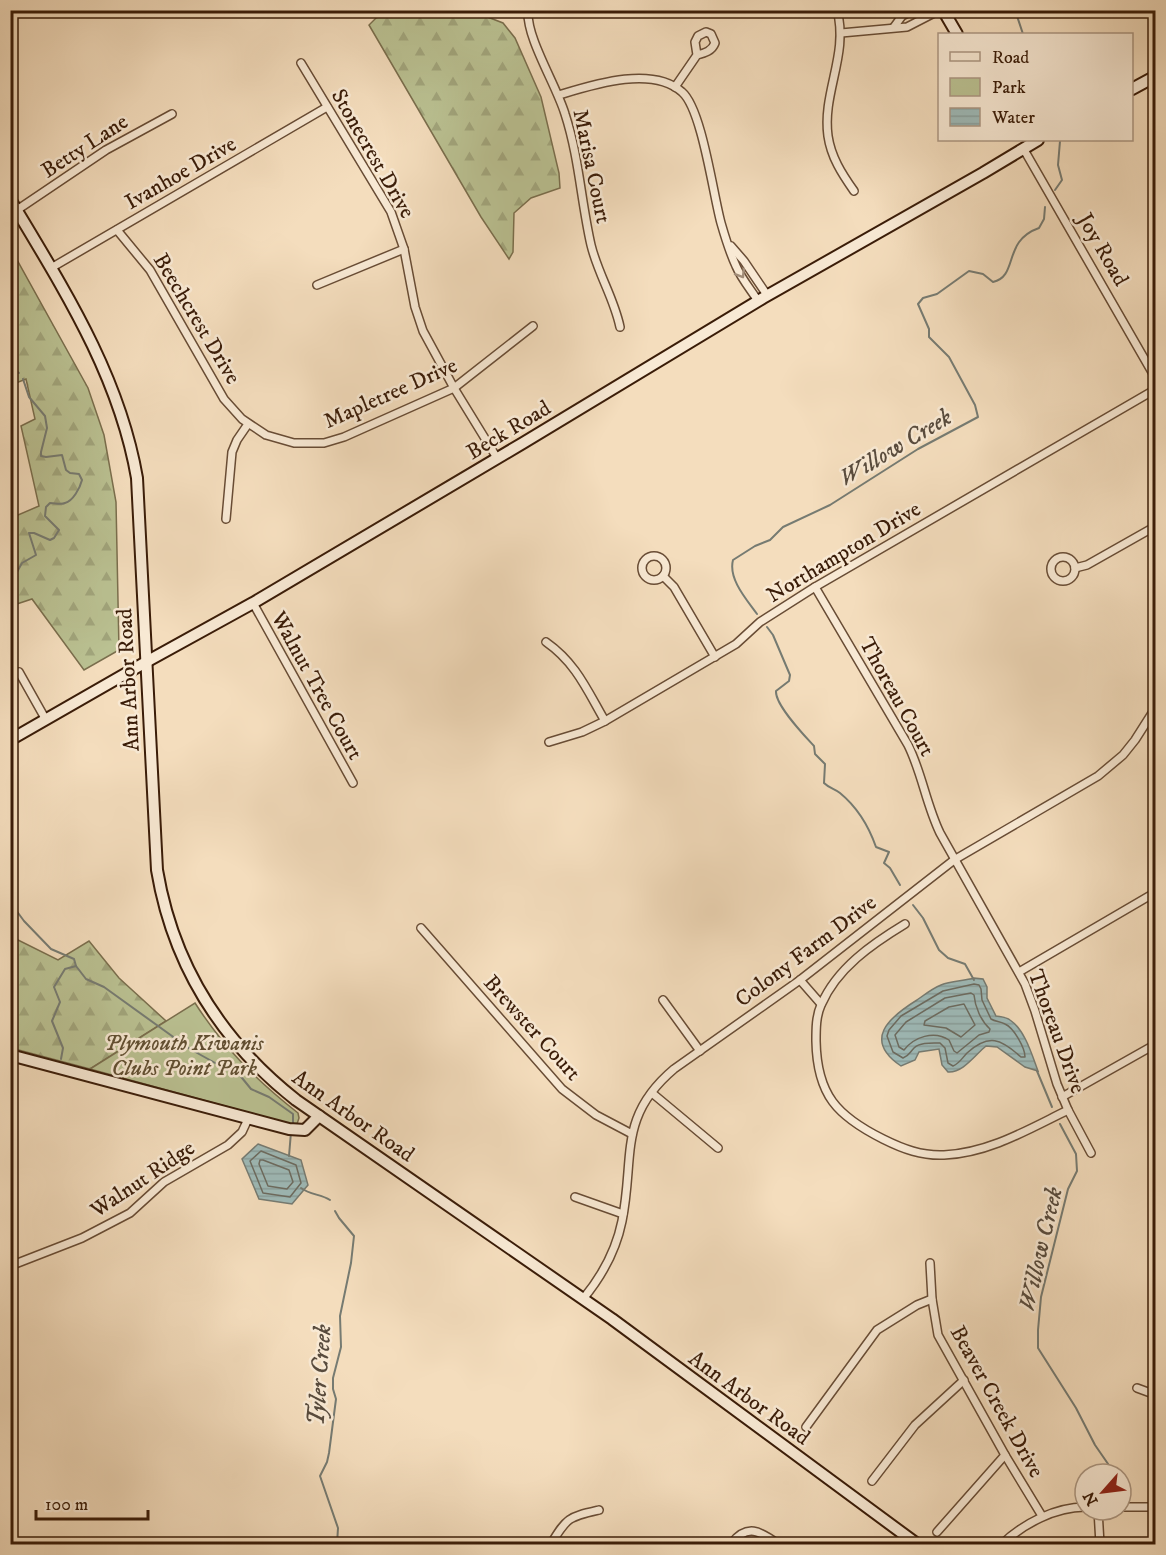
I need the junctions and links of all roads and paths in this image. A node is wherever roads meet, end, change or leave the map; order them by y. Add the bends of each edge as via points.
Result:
1 (16, 10) edge
2 (519, 10) edge
3 (837, 10) edge
4 (913, 10) edge
5 (942, 10) edge
6 (528, 12) edge
7 (10, 14) edge
8 (894, 27) junction
9 (841, 33) junction
10 (956, 33) edge
11 (697, 55) dead end
12 (301, 63) dead end
13 (1155, 76) edge
14 (675, 87) junction
15 (1133, 88) edge
16 (558, 95) junction
17 (327, 107) junction
18 (172, 114) dead end
19 (1021, 144) edge
20 (854, 191) dead end
21 (10, 199) edge
22 (13, 213) edge
23 (117, 230) junction
24 (729, 244) junction
25 (404, 249) junction
26 (51, 268) junction
27 (317, 285) dead end
28 (762, 298) junction
29 (533, 326) dead end
30 (620, 327) dead end
31 (1155, 379) edge
32 (454, 388) junction
33 (1155, 388) edge
34 (248, 424) junction
35 (497, 458) junction
36 (226, 519) dead end
37 (1155, 526) edge
38 (1075, 568) dead end
39 (663, 576) dead end
40 (815, 587) junction
41 (253, 603) junction
42 (546, 642) dead end
43 (714, 657) junction
44 (146, 662) junction
45 (19, 672) dead end
46 (1155, 707) edge
47 (46, 720) junction
48 (605, 721) junction
49 (10, 740) edge
50 (549, 742) dead end
51 (352, 783) dead end
52 (954, 860) junction
53 (1155, 892) edge
54 (905, 924) dead end
55 (421, 928) dead end
56 (1019, 972) junction
57 (800, 980) junction
58 (663, 1000) dead end
59 (821, 1004) junction
60 (1155, 1044) edge
61 (700, 1051) junction
62 (10, 1055) edge
63 (652, 1093) junction
64 (1062, 1097) junction
65 (1068, 1110) junction
66 (319, 1116) junction
67 (248, 1119) junction
68 (632, 1134) junction
69 (718, 1148) dead end
70 (1091, 1153) dead end
71 (575, 1197) dead end
72 (623, 1214) junction
73 (930, 1263) dead end
74 (10, 1266) edge
75 (583, 1299) junction
76 (932, 1299) junction
77 (964, 1380) junction
78 (1137, 1388) dead end
79 (1155, 1395) edge
80 (806, 1427) dead end
81 (1005, 1455) junction
82 (872, 1480) dead end
83 (1133, 1506) edge
84 (1155, 1507) edge
85 (1073, 1508) edge
86 (599, 1510) dead end
87 (1042, 1516) junction
88 (1099, 1522) edge
89 (937, 1532) dead end
90 (551, 1545) edge
91 (731, 1545) edge
92 (778, 1545) edge
93 (917, 1545) edge
94 (1002, 1545) edge
95 (1100, 1545) edge

1 - 7 street
2 - 6 street
3 - 9 street
4 - 8 street
5 - 8 street via 908,27
5 - 10 main road
6 - 16 street, Marisa Court via 531,35
8 - 9 street
9 - 20 street via 827,127 834,157
11 - 14 street
12 - 17 street, Stonecrest Drive
13 - 15 main road
14 - 16 street via 621,79
14 - 24 street via 694,109
16 - 30 street, Marisa Court via 576,154 595,261
17 - 23 street, Ivanhoe Drive
17 - 25 street, Stonecrest Drive via 384,199
18 - 22 street, Betty Lane via 106,150
19 - 28 main road, Beck Road via 983,174
19 - 31 street, Joy Road
21 - 22 main road, Ann Arbor Road
22 - 26 main road, Ann Arbor Road
23 - 26 street, Ivanhoe Drive
23 - 34 street, Beechcrest Drive via 150,270 224,399
24 - 28 street via 744,261
24 -> 28 street via 736,268
25 - 27 street
25 - 32 street, Stonecrest Drive via 420,323
26 - 44 main road, Ann Arbor Road via 103,365 130,444 137,478
28 - 35 main road, Beck Road
29 - 32 street, Mapletree Drive
32 - 34 street, Mapletree Drive via 324,443 285,442
32 - 35 street, Stonecrest Drive
33 - 40 street, Northampton Drive
34 - 36 street via 232,452
35 - 41 main road, Beck Road
37 - 38 street
39 - 43 street via 674,586
40 - 43 street, Northampton Drive
40 - 52 street, Thoreau Court via 908,745 933,819
41 - 44 main road, Beck Road
41 - 51 street, Walnut Tree Court
42 - 48 street via 571,663
43 - 48 street, Northampton Drive
44 - 47 main road, Beck Road
44 - 66 main road, Ann Arbor Road via 157,870 180,950 205,1001 241,1050
45 - 47 street
46 - 52 street, Colony Farm Drive via 1135,741 1098,776
47 - 49 main road, Beck Road
48 - 50 street, Northampton Drive
52 - 56 street, Thoreau Drive
52 - 57 street, Colony Farm Drive
53 - 56 street
54 - 59 street via 857,957
55 - 68 street, Brewster Court via 562,1089 596,1115
56 - 64 street, Thoreau Drive
57 - 59 street
57 - 61 street, Colony Farm Drive
58 - 61 street
59 - 65 street via 816,1051 828,1094 852,1122 900,1147 930,1155 960,1153 1005,1140
60 - 64 street
61 - 63 street, Colony Farm Drive via 669,1073
62 - 67 main road
63 - 68 street, Colony Farm Drive
63 - 69 street
64 - 65 street, Thoreau Drive
65 - 70 street, Thoreau Drive
66 - 67 main road via 306,1130
66 - 75 main road, Ann Arbor Road
67 - 74 street, Walnut Ridge via 242,1132 228,1145 164,1182 130,1213 82,1238
68 - 72 street, Colony Farm Drive
71 - 72 street
72 - 75 street, Colony Farm Drive via 611,1257
73 - 76 street, Beaver Creek Drive
75 - 93 main road, Ann Arbor Road
76 - 77 street, Beaver Creek Drive via 938,1335
76 - 80 street via 877,1330
77 - 81 street, Beaver Creek Drive
77 - 82 street via 915,1425
78 - 79 street
81 - 87 street, Beaver Creek Drive
81 - 89 street
83 - 84 street
85 - 87 street
86 - 90 street via 566,1521
87 - 94 street
88 - 95 street
91 - 92 street via 740,1535 752,1531 764,1534

